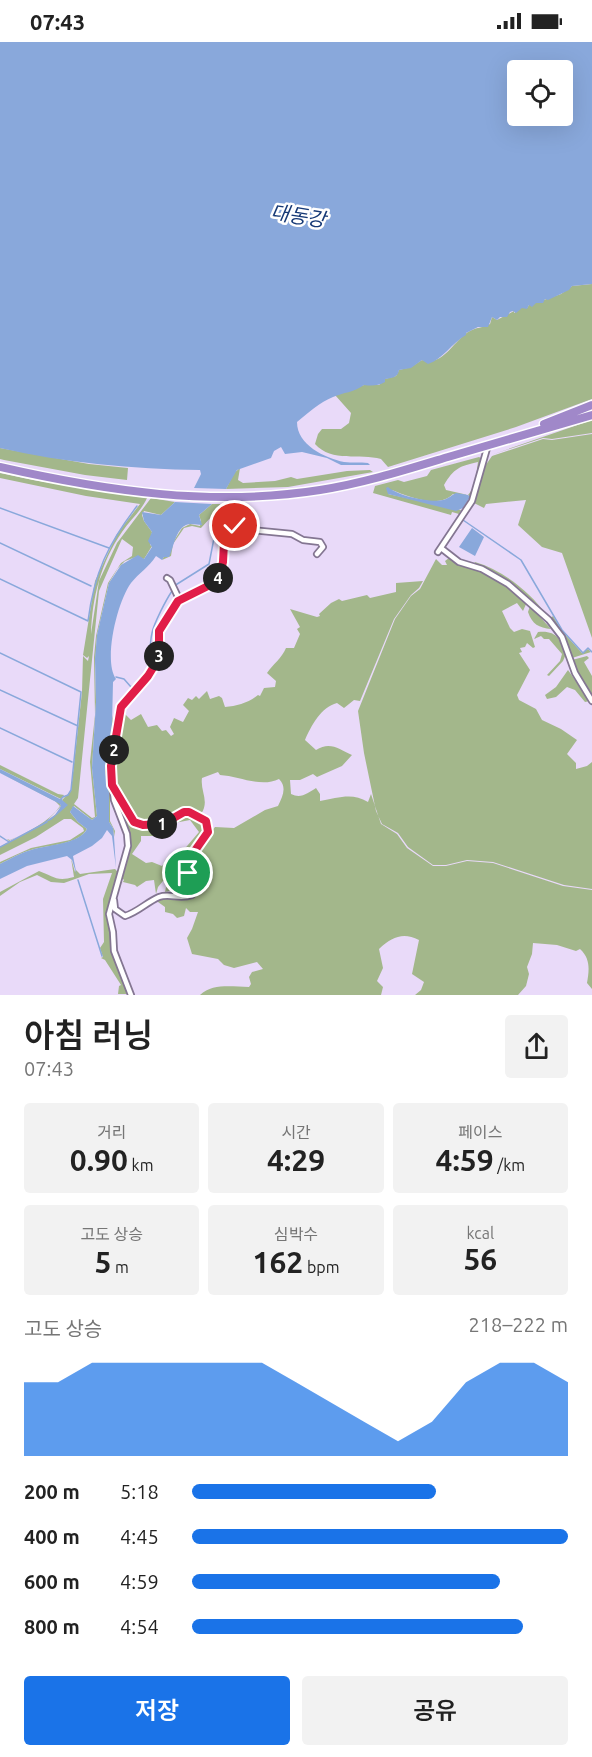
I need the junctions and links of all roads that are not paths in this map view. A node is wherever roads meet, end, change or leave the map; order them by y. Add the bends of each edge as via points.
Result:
1 (592, 405) edge
2 (592, 415) edge
3 (499, 442) junction
4 (488, 445) junction
5 (0, 466) edge
6 (237, 497) junction
7 (235, 526) junction
8 (317, 554) dead end
9 (167, 578) dead end
10 (180, 601) junction
11 (592, 701) edge
12 (112, 785) junction
13 (114, 897) junction
14 (131, 995) edge

1 - 3 highway
2 - 3 highway
3 - 4 highway
4 - 6 highway via 367,481 319,490
4 - 11 street via 472,501 439,550 508,584 549,620 562,637 575,673
5 - 6 highway via 70,483 186,496
6 - 7 street
7 - 8 street via 316,541 323,547
7 - 10 street via 224,543 218,581
9 - 10 street
10 - 12 street via 159,631 159,658 153,669 121,707 111,766
12 - 13 street via 128,839
12 - 13 street via 137,823 163,824 189,812 206,821 208,828 189,859 192,894 157,898 125,916 115,909
13 - 14 street via 108,914 113,945

